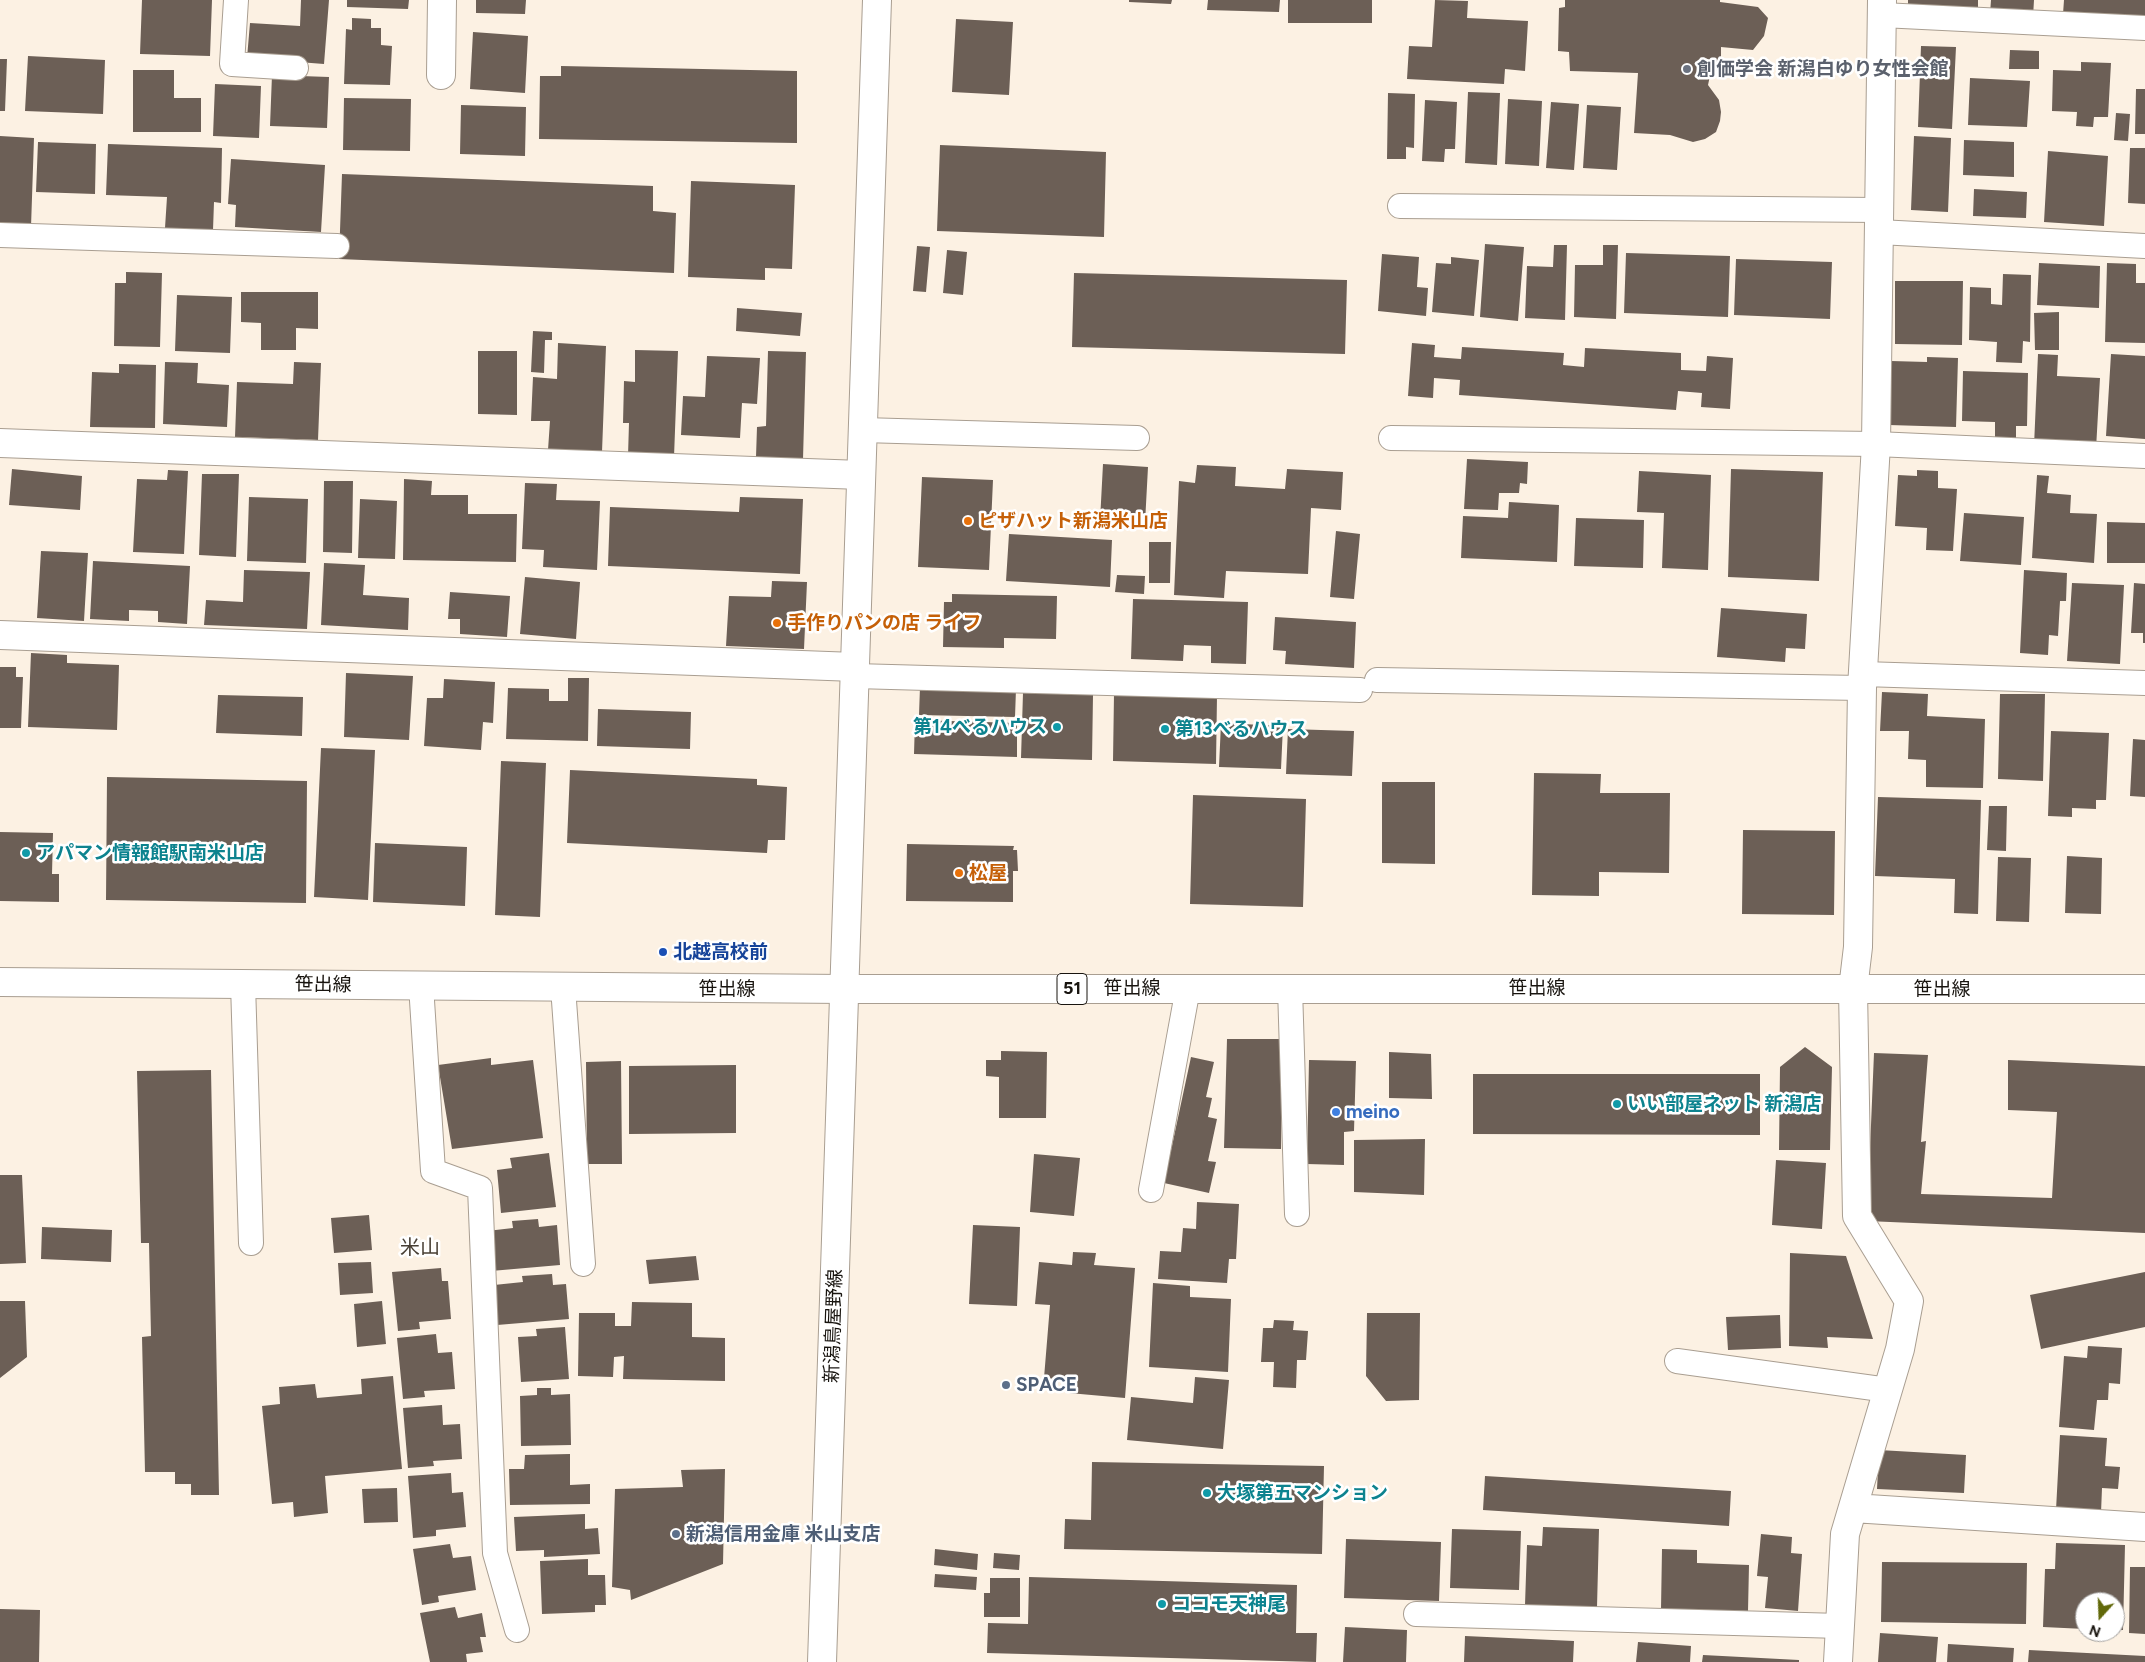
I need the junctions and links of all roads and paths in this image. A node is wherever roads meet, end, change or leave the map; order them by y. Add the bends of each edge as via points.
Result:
1 (236, 0) edge
2 (442, 0) edge
3 (877, 0) edge
4 (1882, 8) edge
5 (2145, 28) edge
6 (296, 68) dead end
7 (440, 75) dead end
8 (1400, 206) dead end
9 (1879, 221) junction
10 (0, 235) edge
11 (337, 246) dead end
12 (2145, 246) edge
13 (863, 430) junction
14 (1137, 438) dead end
15 (1391, 438) dead end
16 (0, 443) edge
17 (1876, 444) junction
18 (2145, 456) edge
19 (861, 475) junction
20 (0, 635) edge
21 (855, 671) junction
22 (1862, 681) junction
23 (2145, 683) edge
24 (0, 982) edge
25 (243, 984) junction
26 (421, 986) junction
27 (563, 987) junction
28 (1188, 988) junction
29 (1290, 988) junction
30 (845, 989) junction
31 (1852, 989) junction
32 (2145, 989) edge
33 (1151, 1190) dead end
34 (1297, 1214) dead end
35 (251, 1243) dead end
36 (583, 1264) dead end
37 (1677, 1361) dead end
38 (1888, 1390) junction
39 (1853, 1508) junction
40 (2145, 1527) edge
41 (1416, 1614) dead end
42 (1840, 1626) junction
43 (517, 1630) dead end
44 (822, 1662) edge
45 (1838, 1662) edge

1 - 6 lane via 232,64
2 - 7 street
3 - 13 street, 新潟鳥屋野線
4 - 5 lane
4 - 9 street
8 - 9 lane
9 - 12 lane
9 - 17 street
10 - 11 lane
13 - 14 lane
13 - 19 street, 新潟鳥屋野線
15 - 17 lane
16 - 19 street
17 - 18 lane
17 - 22 street
19 - 21 street, 新潟鳥屋野線
20 - 21 street
21 - 22 lane via 1368,685
21 - 30 street, 新潟鳥屋野線
22 - 23 lane
22 - 31 street via 1858,948
24 - 25 street, 笹出線 / 51
25 - 26 street, 笹出線 / 51
25 - 35 lane
26 - 27 street, 笹出線 / 51
26 - 43 lane via 433,1171 480,1188 496,1553
27 - 30 street, 笹出線 / 51
27 - 36 lane
28 - 29 street, 笹出線 / 51
28 - 30 street, 笹出線 / 51
28 - 33 lane
29 - 31 street, 笹出線 / 51
29 - 34 lane
30 - 44 street, 新潟鳥屋野線
31 - 32 street, 笹出線 / 51
31 - 38 street via 1857,1216 1909,1301
37 - 38 lane
38 - 39 street
39 - 40 street
39 - 42 street via 1845,1534
41 - 42 lane
42 - 45 street

